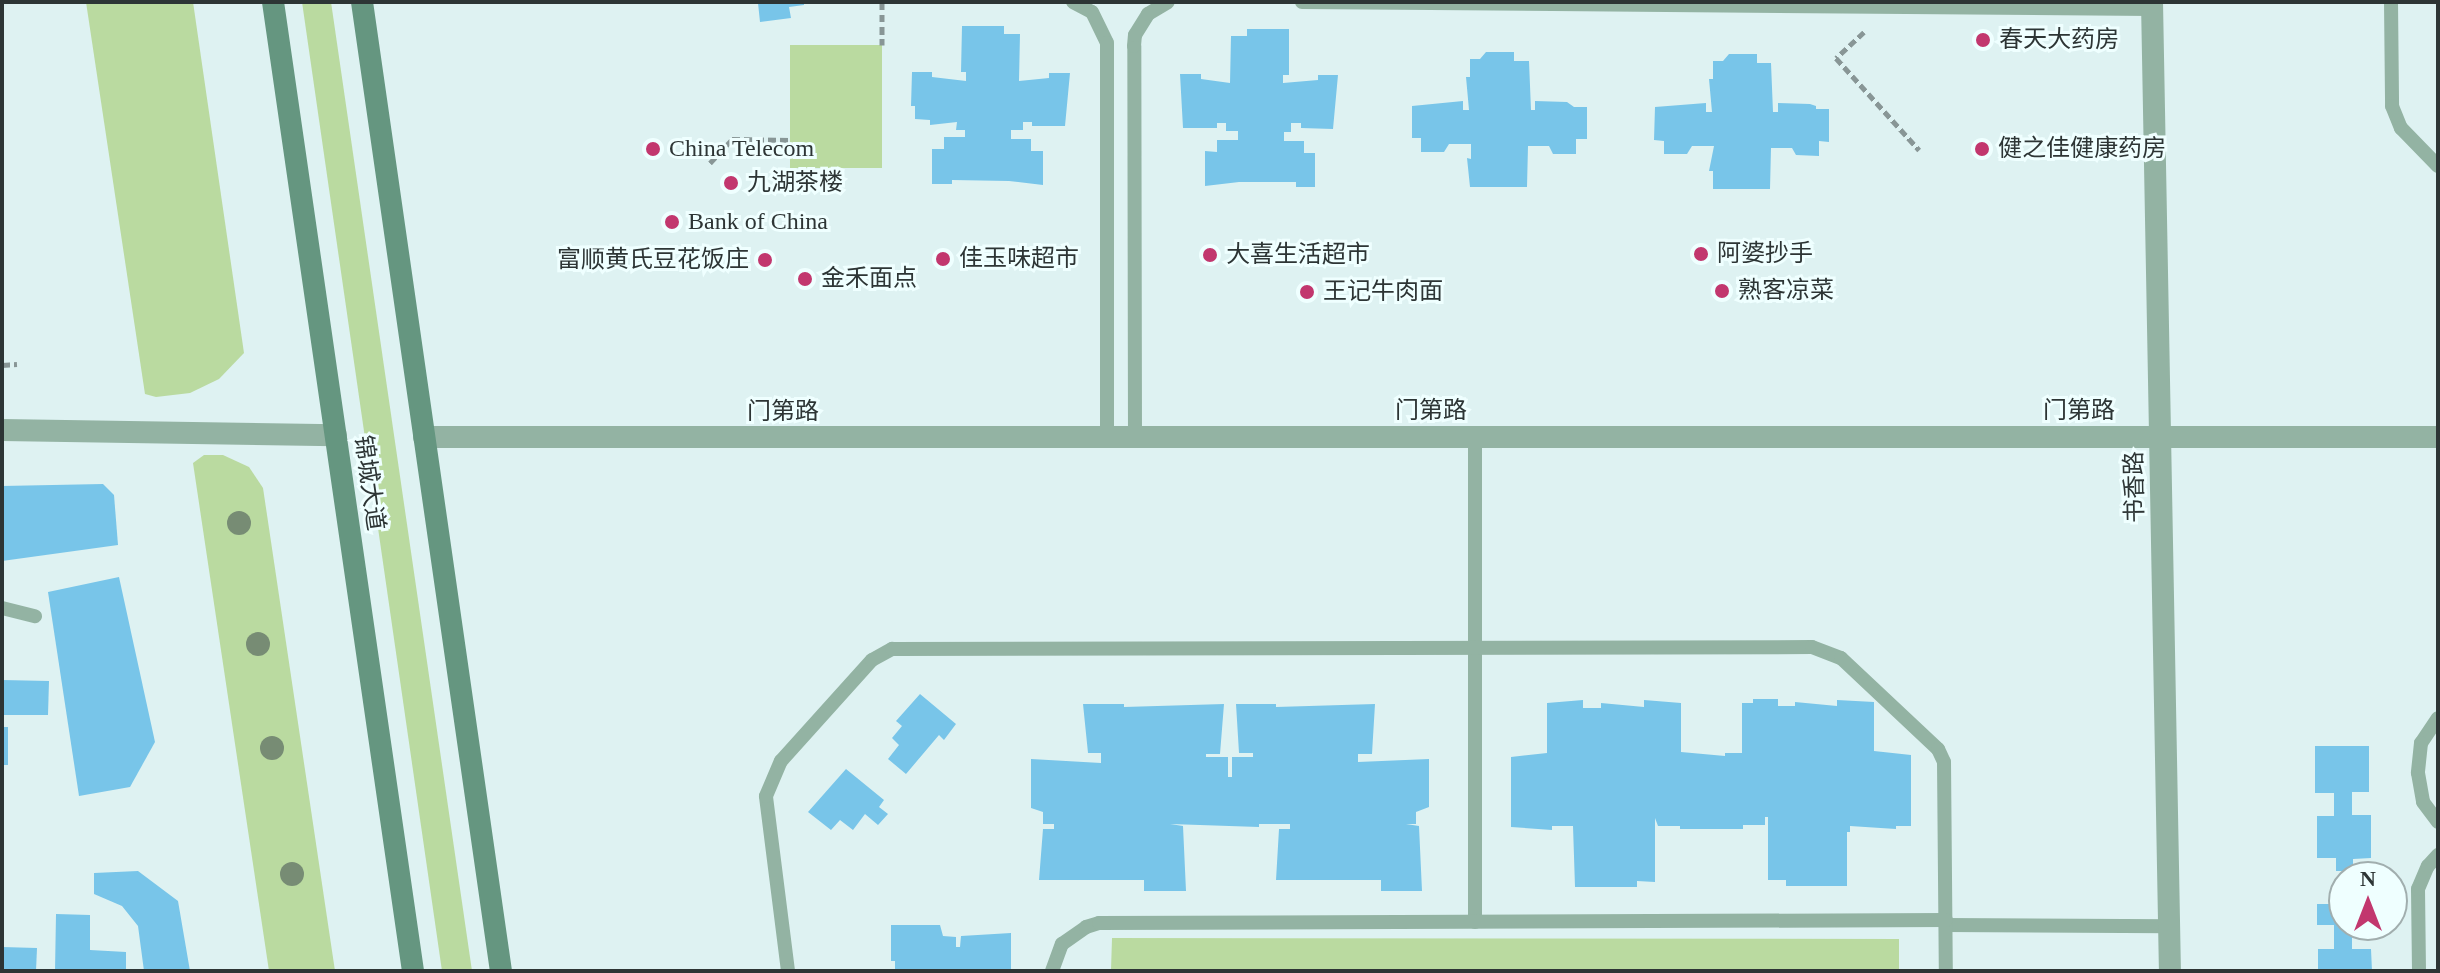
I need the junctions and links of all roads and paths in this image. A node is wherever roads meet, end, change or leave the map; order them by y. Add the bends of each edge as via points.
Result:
1 (273, 2) edge
2 (362, 2) edge
3 (882, 2) edge
4 (1073, 2) edge
5 (1168, 2) edge
6 (1302, 2) edge
7 (2391, 2) edge
8 (1897, 4) edge
9 (2152, 6) edge
10 (882, 45) dead end
11 (790, 140) dead end
12 (1919, 150) dead end
13 (710, 163) dead end
14 (2438, 166) edge
15 (17, 364) dead end
16 (2, 365) edge
17 (2, 430) edge
18 (336, 435) junction
19 (424, 437) junction
20 (1475, 437) junction
21 (2161, 437) junction
22 (2438, 437) edge
23 (1107, 438) junction
24 (1135, 438) junction
25 (2, 608) edge
26 (35, 616) dead end
27 (2438, 718) edge
28 (2438, 822) edge
29 (2438, 855) edge
30 (1475, 922) junction
31 (1946, 922) junction
32 (2169, 926) junction
33 (413, 971) edge
34 (501, 971) edge
35 (788, 971) edge
36 (1052, 971) edge
37 (1946, 971) edge
38 (2170, 971) edge
39 (2419, 971) edge

1 - 18 main road, 锦城大道
2 - 19 main road
3 - 10 path
4 - 23 lane via 1092,12 1107,43
5 - 24 lane via 1148,14 1134,46
6 - 8 lane
7 - 14 lane via 2392,106 2401,128
8 - 9 lane
8 - 12 path via 1836,58
9 - 21 street, 书香路
11 - 13 path via 732,139
15 - 16 path
17 - 18 street
18 - 33 main road, 锦城大道
19 - 23 street, 门第路
19 - 34 main road
20 - 21 street, 门第路
20 - 24 street, 门第路
20 - 30 lane
21 - 22 street, 门第路
21 - 32 street, 书香路
23 - 24 street, 门第路
25 - 26 lane
27 - 28 lane via 2421,743 2418,773 2423,802
29 - 39 lane via 2418,889
30 - 31 lane
30 - 36 lane via 1099,923 1062,944
31 - 32 lane
31 - 35 lane via 1947,773 1938,749 1841,658 1825,650 892,649 872,660 781,761 766,796
31 - 37 lane
32 - 38 street, 书香路

